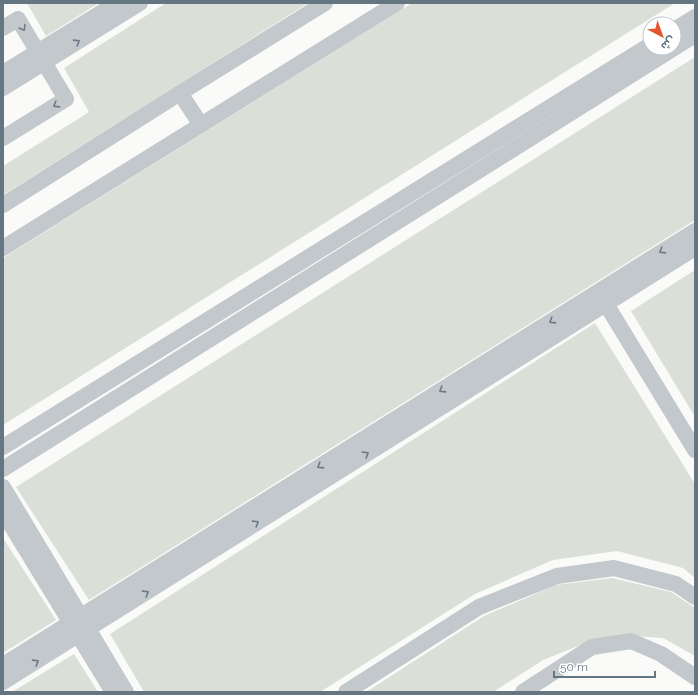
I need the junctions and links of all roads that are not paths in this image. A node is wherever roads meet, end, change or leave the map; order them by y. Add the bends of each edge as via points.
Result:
1 (117, 3) edge
2 (140, 3) edge
3 (325, 3) edge
4 (380, 3) edge
5 (397, 3) edge
6 (695, 16) edge
7 (682, 25) edge
8 (3, 28) edge
9 (695, 35) edge
10 (642, 49) edge
11 (41, 57) junction
12 (3, 73) edge
13 (3, 88) edge
14 (180, 92) junction
15 (198, 121) junction
16 (3, 138) edge
17 (3, 205) edge
18 (695, 231) edge
19 (3, 237) edge
20 (3, 248) edge
21 (695, 248) edge
22 (606, 304) junction
23 (3, 447) edge
24 (695, 450) edge
25 (3, 469) edge
26 (3, 487) edge
27 (3, 512) edge
28 (695, 597) edge
29 (79, 626) junction
30 (3, 665) edge
31 (695, 677) edge
32 (3, 682) edge
33 (113, 692) edge
34 (126, 692) edge
35 (346, 692) edge
36 (523, 692) edge

1 - 11 street
11 -> 2 street
3 - 14 street
4 - 15 street
5 - 15 street
6 - 7 street
8 -> 11 street via 18,19
9 - 25 street
10 - 23 street
11 - 12 street
11 - 13 street
11 -> 16 street via 66,99
14 - 15 street
14 - 17 street
15 - 19 street
15 - 20 street
18 -> 29 street
21 - 22 street
22 - 24 street
29 -> 22 street
26 - 29 street
27 - 29 street
28 - 35 street via 676,584 614,568 557,576 480,607
29 - 30 street
32 -> 29 street
29 - 33 street
29 - 34 street
31 - 36 street via 661,654 631,641 592,647

